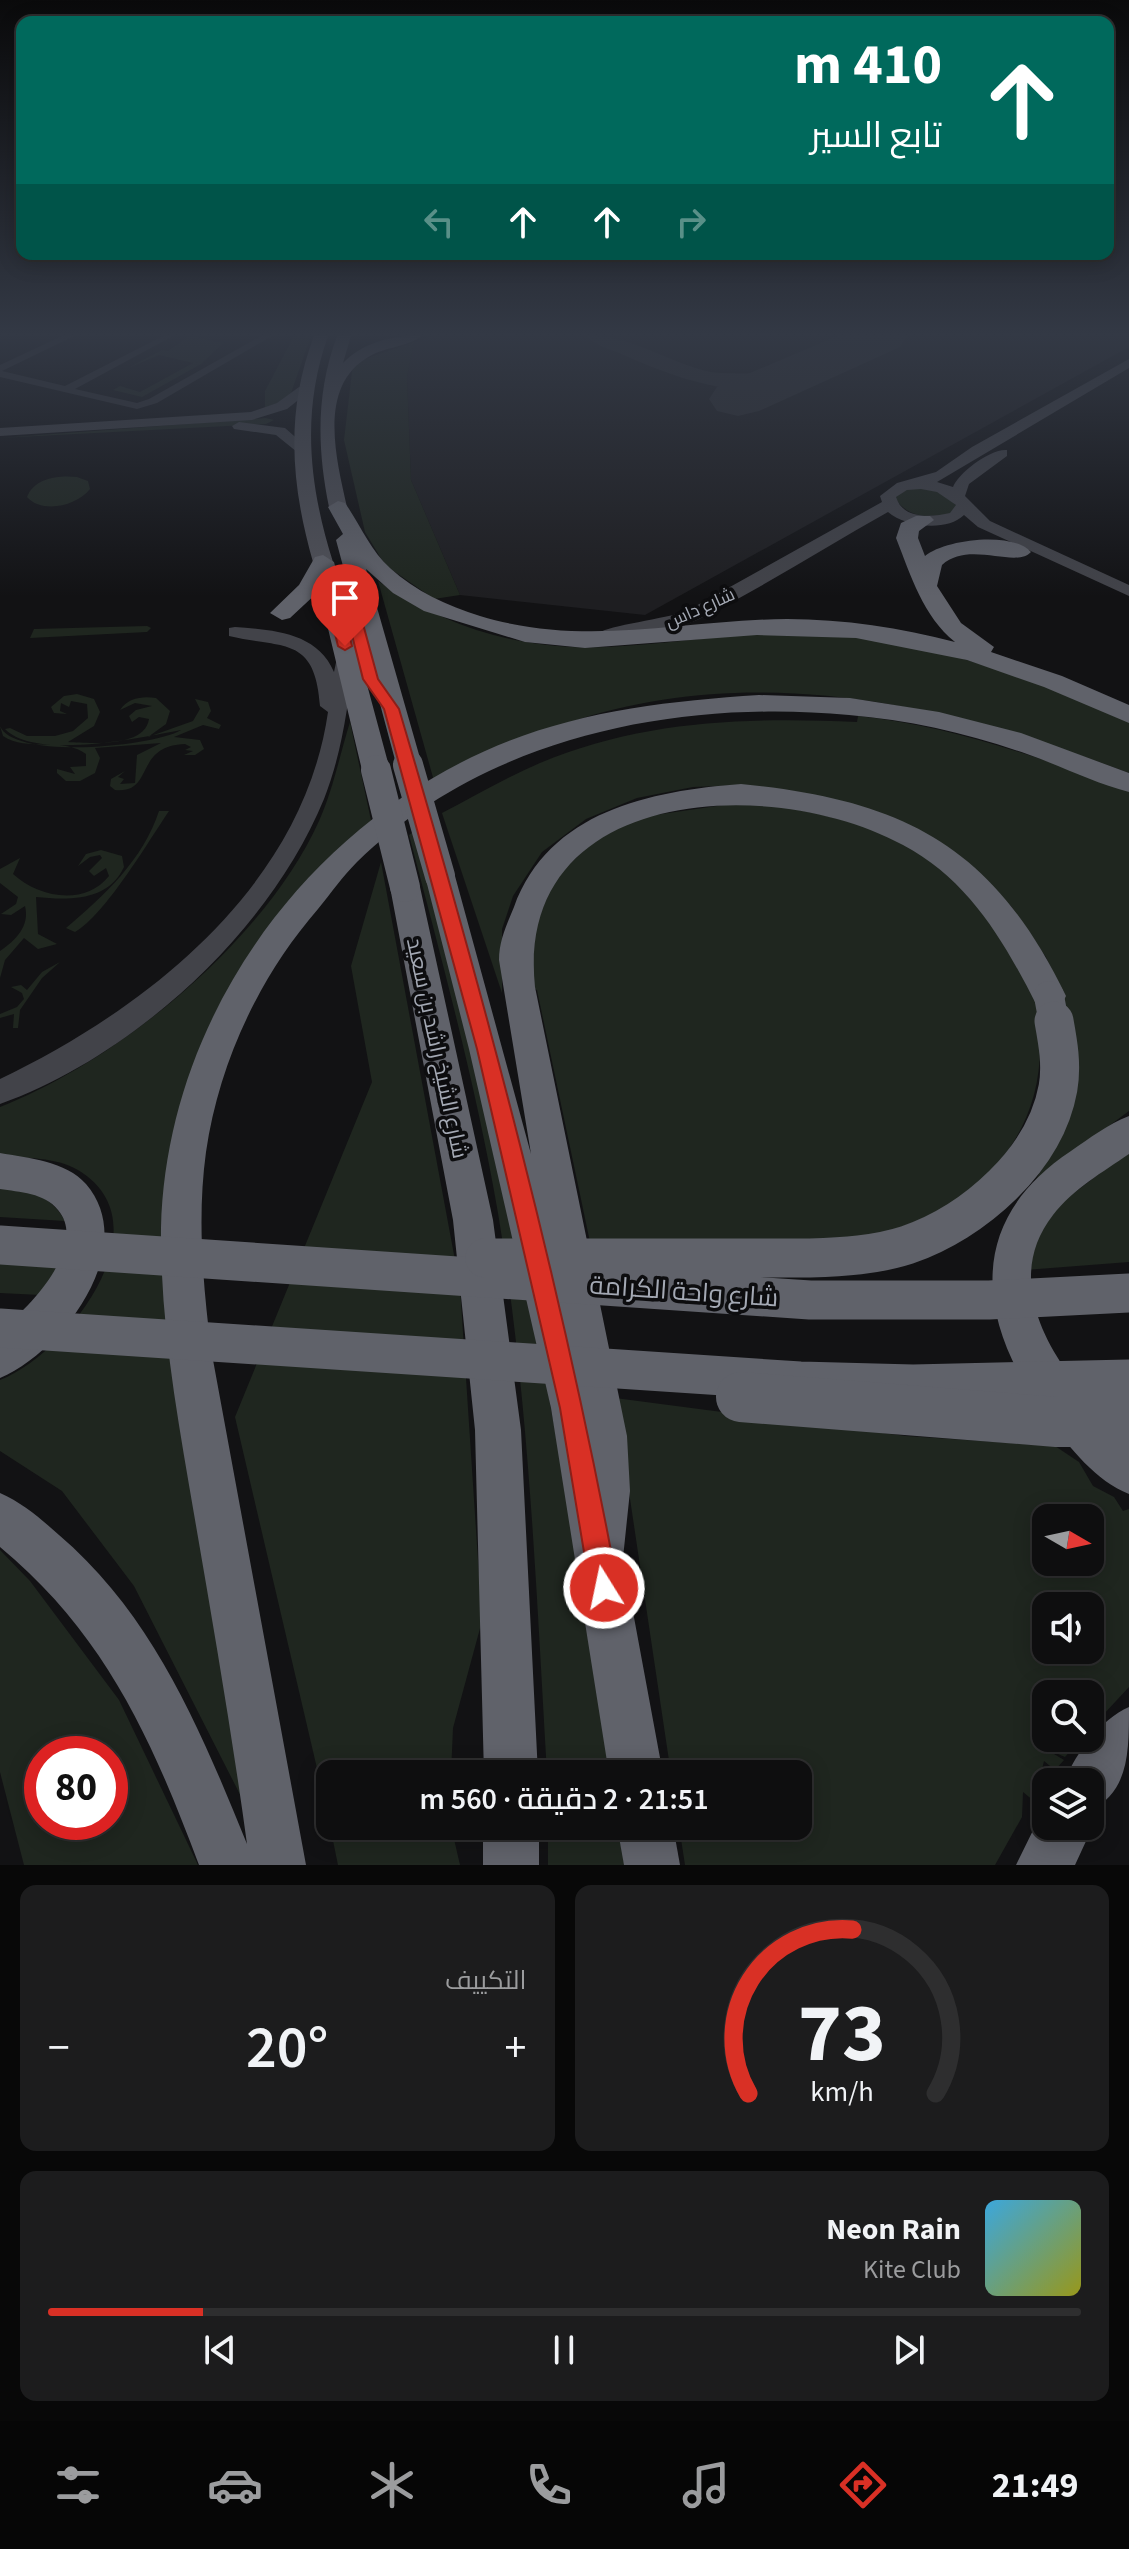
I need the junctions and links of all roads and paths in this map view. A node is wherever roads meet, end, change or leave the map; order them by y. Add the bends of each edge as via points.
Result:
1 (194, 423) edge
2 (222, 423) edge
3 (265, 423) edge
4 (303, 423) edge
5 (327, 423) edge
6 (1024, 423) edge
7 (1053, 423) edge
8 (0, 432) edge
9 (0, 441) edge
10 (302, 449) junction
11 (918, 485) junction
12 (960, 501) junction
13 (890, 504) junction
14 (338, 507) junction
15 (933, 520) junction
16 (1020, 552) junction
17 (323, 562) junction
18 (927, 584) junction
19 (1129, 591) edge
20 (1129, 602) edge
21 (335, 605) junction
22 (282, 613) dead end
23 (489, 626) junction
24 (235, 632) dead end
25 (345, 646) junction
26 (1129, 707) edge
27 (392, 709) junction
28 (1129, 715) edge
29 (322, 776) junction
30 (1129, 783) edge
31 (422, 882) junction
32 (0, 1092) edge
33 (1129, 1133) edge
34 (0, 1171) edge
35 (0, 1245) edge
36 (134, 1253) junction
37 (1129, 1293) edge
38 (0, 1328) edge
39 (265, 1346) junction
40 (0, 1356) edge
41 (1129, 1379) edge
42 (1129, 1422) edge
43 (1129, 1471) edge
44 (0, 1517) edge
45 (599, 1557) junction
46 (1129, 1734) edge
47 (510, 1760) edge
48 (634, 1760) edge
49 (1102, 1768) edge
50 (511, 1840) edge
51 (648, 1840) edge
52 (1057, 1840) edge
53 (227, 1865) edge
54 (278, 1865) edge
55 (511, 1865) edge
56 (652, 1865) edge
57 (1044, 1865) edge

1 - 8 street
2 - 9 street
3 - 10 street
4 - 10 main road, شارع الشيخ راشد بن سعيد
5 - 14 main road, شارع الشيخ راشد بن سعيد
6 - 11 street
7 - 12 street via 962,482
10 - 17 main road, شارع الشيخ راشد بن سعيد via 309,512
11 - 12 street via 945,489
11 - 13 street, شارع داس via 892,491
12 - 15 street via 956,516
12 - 19 street via 984,524
13 - 15 street via 900,513
13 - 23 street, شارع داس via 728,598 661,626 608,633
14 - 23 highway via 379,570 402,590
14 - 27 highway, شارع الشيخ راشد بن سعيد
15 - 16 street
15 - 18 highway via 912,525 907,535
16 - 18 highway via 979,547 948,551 931,563
16 - 20 street
17 - 21 highway, شارع الشيخ راشد بن سعيد
17 - 22 highway via 309,589
18 - 26 highway via 942,619 961,637
21 - 25 highway, شارع الشيخ راشد بن سعيد
21 - 27 highway via 353,613 371,679
23 - 28 highway via 582,641 747,626 877,634 978,654 1049,678
24 - 29 street via 293,639 320,660 330,701
25 - 29 street via 341,708
25 - 31 highway, شارع الشيخ راشد بن سعيد, bridge via 376,770
27 - 31 highway, شارع الشيخ راشد بن سعيد, bridge via 408,765
29 - 32 street via 299,830 270,877 199,962 106,1037
30 - 54 highway via 972,728 902,713 756,702 663,708 577,726 452,778 377,827 301,902 231,1014 195,1113 183,1187 187,1311 197,1396
31 - 45 highway, شارع الشيخ راشد بن سعيد via 487,1049 569,1393
31 - 47 highway, شارع الشيخ راشد بن سعيد via 473,1220 498,1430
33 - 43 highway via 1038,1202 1023,1228 1012,1272 1021,1330 1041,1374 1072,1417
34 - 40 highway via 39,1175 57,1183 72,1195 85,1232 83,1255 62,1302 43,1324
35 - 36 highway, شارع واحة الكرامة, bridge
36 - 37 highway, شارع واحة الكرامة, bridge via 810,1300
36 - 45 highway, bridge via 717,1262 844,1257 909,1244 959,1220 997,1191 1036,1142 1057,1091 1059,1051 1049,996 1031,953 1004,913 967,875 913,837 798,797 696,794 657,803 596,828 541,878 526,908 516,946 518,987 604,1436 607,1491
38 - 39 highway, bridge
39 - 41 highway, bridge via 814,1381
39 - 42 highway, bridge via 807,1405
44 - 53 highway via 94,1605 145,1678
45 - 48 highway, شارع الشيخ راشد بن سعيد
46 - 49 highway
50 - 55 highway
51 - 56 highway
52 - 57 highway

